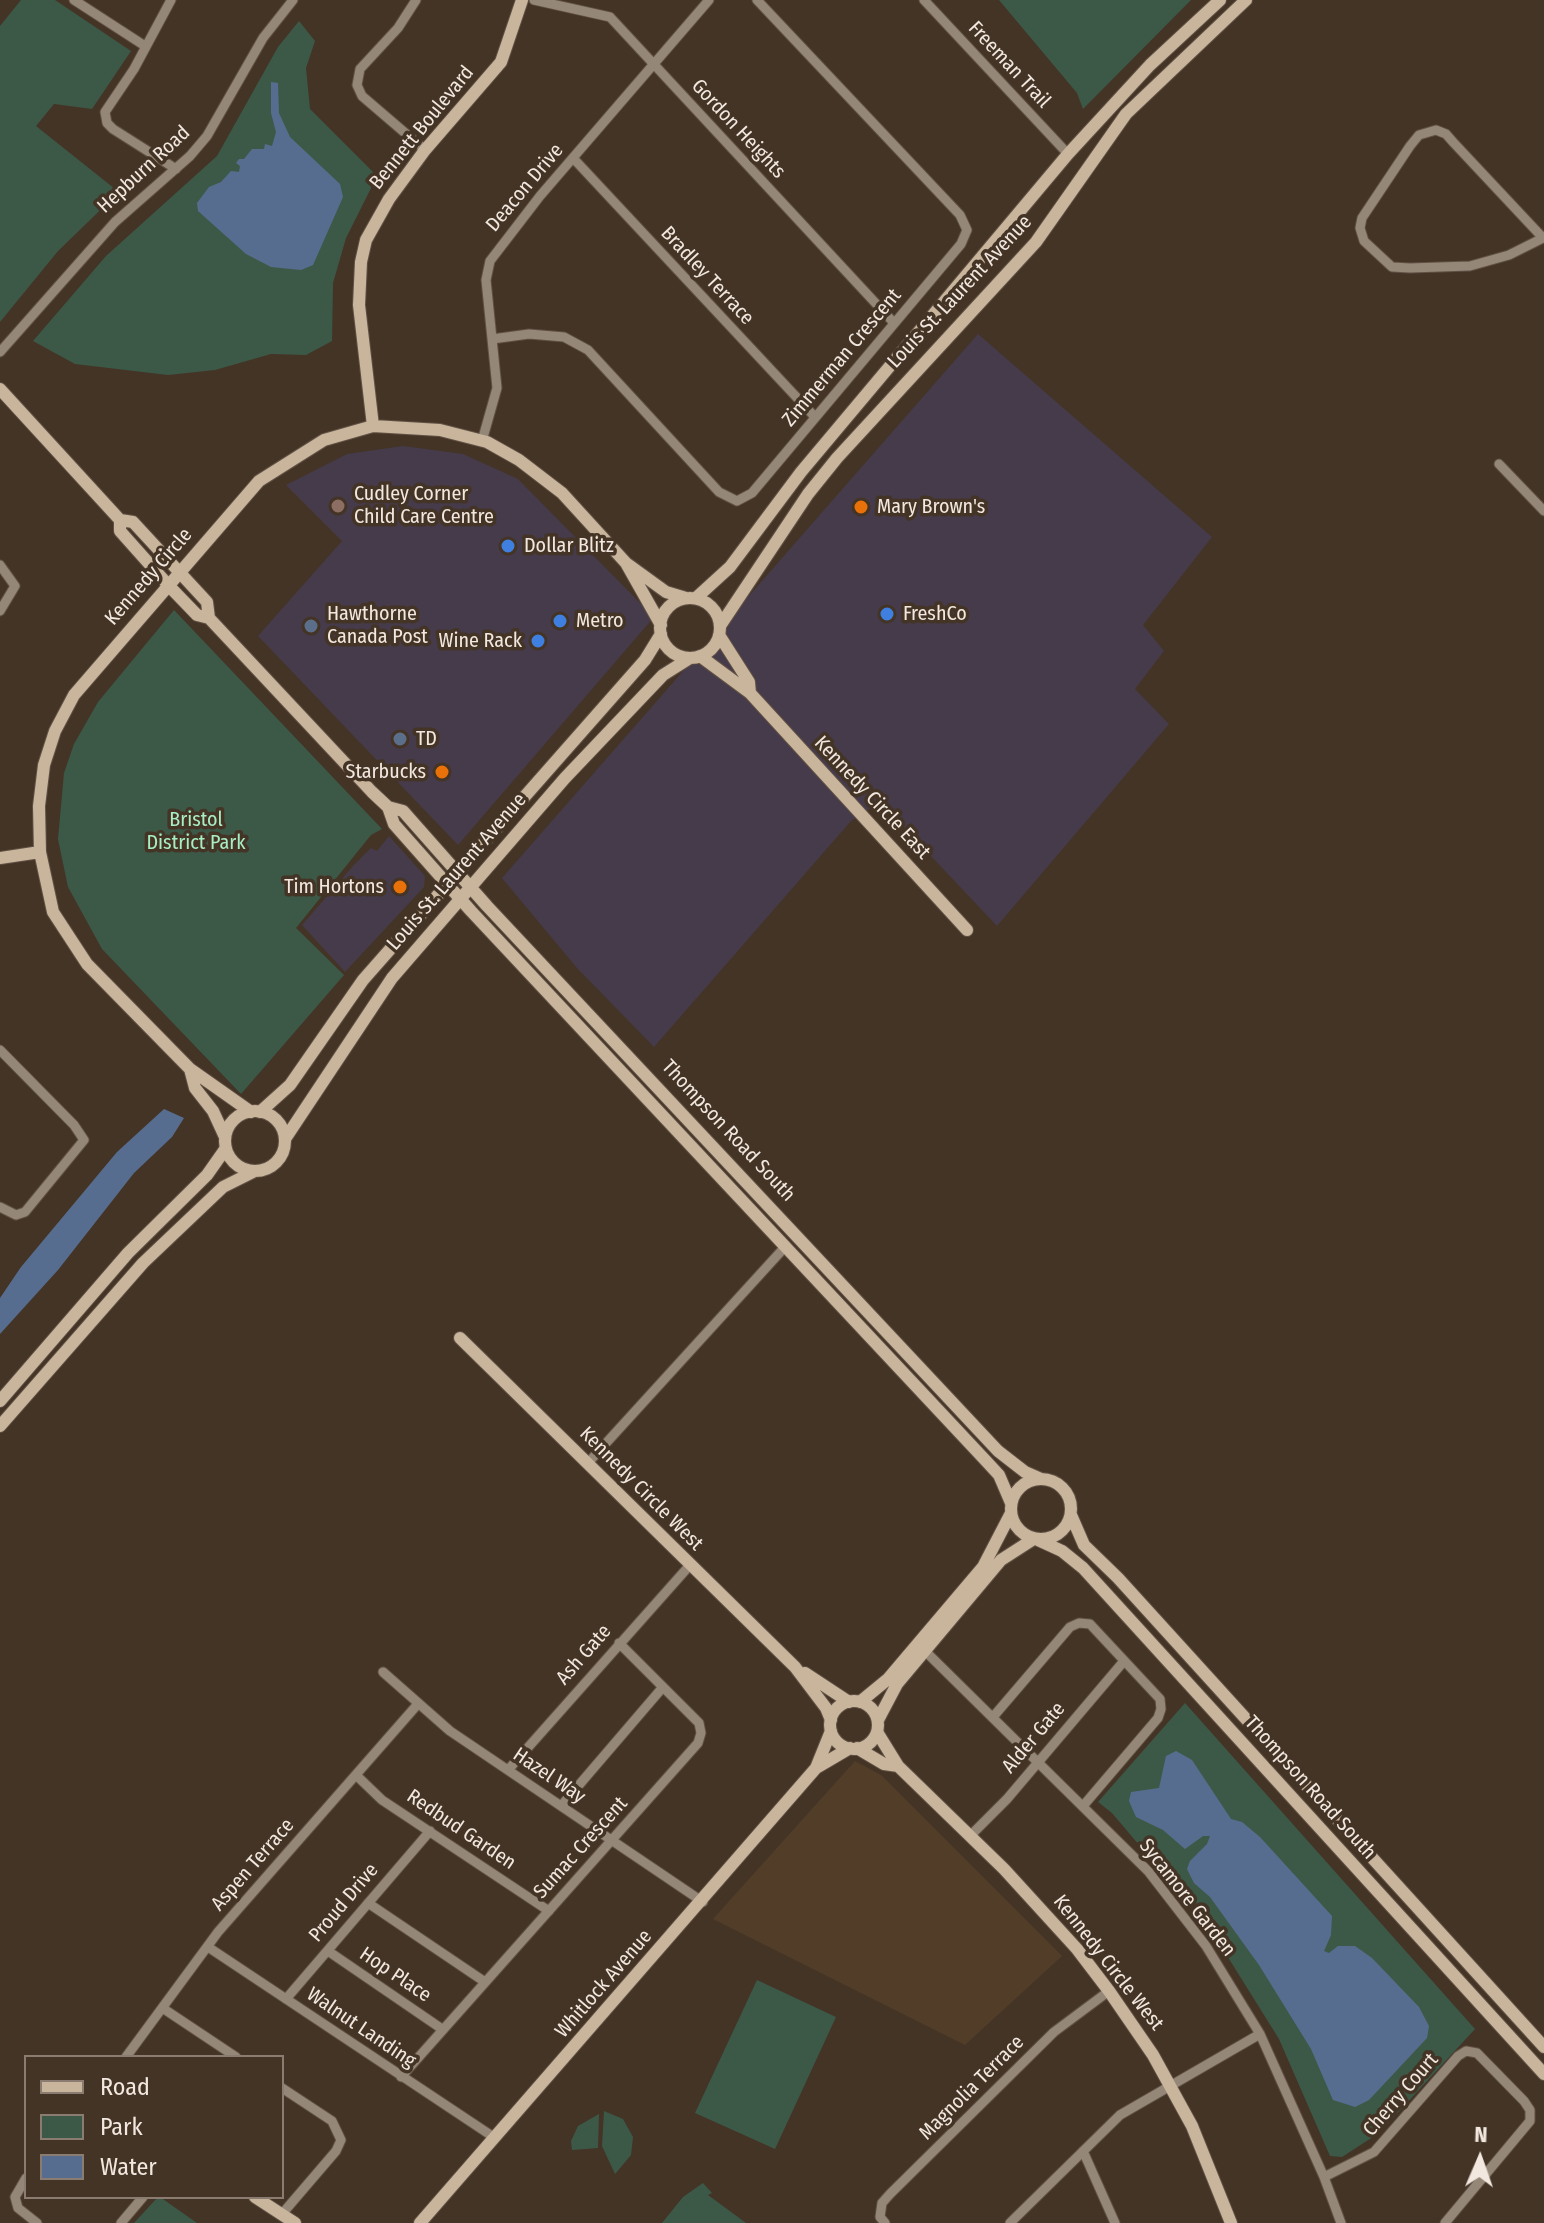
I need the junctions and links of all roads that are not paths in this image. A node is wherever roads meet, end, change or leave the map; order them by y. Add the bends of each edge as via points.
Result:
1 (74, 0) edge
2 (171, 0) edge
3 (293, 0) edge
4 (416, 0) edge
5 (522, 0) edge
6 (534, 0) edge
7 (709, 0) edge
8 (757, 0) edge
9 (924, 0) edge
10 (1220, 0) edge
11 (1246, 0) edge
12 (145, 46) junction
13 (653, 65) junction
14 (425, 150) junction
15 (1068, 154) junction
16 (573, 158) junction
17 (176, 169) junction
18 (1544, 238) edge
19 (894, 323) junction
20 (492, 339) junction
21 (0, 352) edge
22 (0, 389) edge
23 (815, 417) junction
24 (373, 426) junction
25 (482, 441) junction
26 (1499, 464) dead end
27 (1544, 511) edge
28 (120, 520) junction
29 (626, 563) junction
30 (0, 565) edge
31 (180, 573) junction
32 (169, 586) junction
33 (691, 598) junction
34 (0, 611) edge
35 (209, 618) junction
36 (661, 630) junction
37 (720, 630) junction
38 (695, 657) junction
39 (750, 693) junction
40 (388, 807) junction
41 (40, 852) junction
42 (0, 858) edge
43 (457, 871) junction
44 (446, 884) junction
45 (471, 887) junction
46 (460, 900) junction
47 (967, 930) dead end
48 (0, 1050) edge
49 (190, 1069) junction
50 (256, 1112) junction
51 (285, 1139) junction
52 (226, 1143) junction
53 (255, 1171) junction
54 (0, 1207) edge
55 (784, 1248) junction
56 (460, 1338) dead end
57 (0, 1401) edge
58 (0, 1426) edge
59 (587, 1464) junction
60 (1041, 1479) junction
61 (1011, 1508) junction
62 (1071, 1515) junction
63 (1035, 1540) junction
64 (690, 1565) junction
65 (619, 1643) junction
66 (921, 1647) junction
67 (1124, 1661) junction
68 (795, 1667) junction
69 (383, 1672) dead end
70 (663, 1687) junction
71 (854, 1702) junction
72 (417, 1705) junction
73 (993, 1717) junction
74 (831, 1726) junction
75 (878, 1726) junction
76 (854, 1748) junction
77 (1038, 1761) junction
78 (898, 1766) junction
79 (816, 1768) junction
80 (508, 1770) junction
81 (356, 1775) junction
82 (561, 1806) junction
83 (1083, 1806) junction
84 (430, 1831) junction
85 (970, 1836) junction
86 (613, 1841) junction
87 (703, 1902) junction
88 (368, 1903) junction
89 (549, 1911) junction
90 (208, 1947) junction
91 (328, 1951) junction
92 (485, 1982) junction
93 (1109, 1991) junction
94 (286, 1999) junction
95 (164, 2009) junction
96 (442, 2029) junction
97 (1260, 2034) junction
98 (1544, 2047) edge
99 (128, 2055) edge
100 (233, 2055) edge
101 (1544, 2074) edge
102 (401, 2077) junction
103 (1170, 2085) junction
104 (284, 2089) edge
105 (495, 2138) junction
106 (1083, 2151) junction
107 (1324, 2177) junction
108 (24, 2181) edge
109 (141, 2199) edge
110 (258, 2199) edge
111 (282, 2214) junction
112 (37, 2223) edge
113 (121, 2223) edge
114 (295, 2223) edge
115 (420, 2223) edge
116 (885, 2223) edge
117 (1010, 2223) edge
118 (1115, 2223) edge
119 (1231, 2223) edge
120 (1341, 2223) edge
121 (1445, 2223) edge

1 - 12 street
2 - 12 street
3 - 17 street, Hepburn Road via 263,38 207,136
4 - 14 street via 360,69 357,85 362,96
5 - 14 main road, Bennett Boulevard via 501,62
6 - 13 street, Gordon Heights via 606,15
7 - 13 street, Deacon Drive
8 - 19 street, Zimmerman Crescent via 965,221 961,244
9 - 15 street, Freeman Trail
10 - 15 main road, Louis St. Laurent Avenue via 1150,65
11 - 37 main road, Louis St. Laurent Avenue via 1126,114 1036,242 837,458
12 - 17 street via 108,104 105,118 113,129
13 - 16 street, Deacon Drive
13 - 19 street, Gordon Heights
14 - 24 main road, Bennett Boulevard via 389,199 366,240 361,262 359,305
15 - 33 main road, Louis St. Laurent Avenue via 801,472 730,567
16 - 20 street, Deacon Drive via 490,261 486,280
16 - 23 street, Bradley Terrace
17 - 21 street, Hepburn Road via 115,222
18 - 18 street via 1446,134 1436,130 1419,135 1410,146 1360,228 1364,241 1392,267 1410,268 1470,266
19 - 23 street, Zimmerman Crescent
20 - 23 street, Zimmerman Crescent via 564,337 588,350 732,500 752,493
20 - 25 street, Deacon Drive via 497,388
22 - 28 main road, Thompson Road South
24 - 25 main road, Kennedy Circle via 440,430
24 - 31 main road, Kennedy Circle via 324,440 259,481
25 - 29 main road, Kennedy Circle via 519,460 562,493
26 - 27 street
28 - 31 main road, Thompson Road South via 133,522
28 - 32 main road, Thompson Road South via 120,531
29 - 33 main road, Kennedy Circle via 666,592
29 - 36 main road, Kennedy Circle
30 - 34 street via 15,586
31 - 32 main road, Kennedy Circle
31 - 35 main road, Thompson Road South via 207,602
32 - 35 main road, Thompson Road South via 197,615
32 - 41 main road, Kennedy Circle via 74,695 55,731 42,779
33 - 36 main road via 669,607
33 - 37 main road via 713,608
35 - 40 main road, Thompson Road South
36 - 38 main road via 672,651
36 - 43 main road, Louis St. Laurent Avenue via 645,660
37 - 38 main road via 709,652
37 - 39 main road, Kennedy Circle East
38 - 39 main road, Kennedy Circle East
38 - 45 main road, Louis St. Laurent Avenue via 663,675
39 - 47 main road, Kennedy Circle East
40 - 43 main road, Thompson Road South via 403,811
40 - 44 main road, Thompson Road South via 394,824
41 - 42 main road
41 - 49 main road, Kennedy Circle via 53,912 68,940
43 - 44 main road, Louis St. Laurent Avenue
43 - 45 main road, Thompson Road South
44 - 46 main road, Thompson Road South
44 - 50 main road, Louis St. Laurent Avenue via 363,980 284,1093
45 - 46 main road, Louis St. Laurent Avenue
45 - 60 main road, Thompson Road South via 998,1451
46 - 51 main road, Louis St. Laurent Avenue via 370,1007
46 - 55 main road, Thompson Road South
48 - 54 street via 84,1140 25,1212 16,1215
49 - 50 main road, Kennedy Circle
49 - 52 main road, Kennedy Circle
50 - 51 main road via 277,1122
50 - 52 main road via 233,1121
51 - 53 main road via 280,1158
52 - 53 main road via 236,1165
52 - 57 main road via 207,1175 128,1253
53 - 58 main road via 223,1187 143,1263
55 - 59 street
55 - 61 main road, Thompson Road South via 993,1468
56 - 59 main road, Kennedy Circle West
59 - 64 main road, Kennedy Circle West
60 - 61 main road via 1022,1486
60 - 62 main road via 1061,1486
61 - 63 main road via 1018,1530
61 - 66 main road via 983,1567
62 - 63 main road via 1063,1528
62 - 98 main road, Thompson Road South via 1084,1545
63 - 66 main road via 1006,1555
63 - 101 main road, Thompson Road South via 1072,1557 1091,1576
64 - 65 street, Ash Gate
64 - 68 main road, Kennedy Circle West
65 - 70 street, Sumac Crescent
65 - 80 street, Ash Gate
66 - 71 main road
66 - 73 street, Sycamore Garden
66 - 75 main road
67 - 73 street via 1090,1624 1079,1623
67 - 77 street, Alder Gate
67 - 83 street via 1160,1699 1161,1709
68 - 71 main road, Kennedy Circle West
68 - 74 main road, Kennedy Circle West via 826,1708
69 - 72 street, Hazel Way
70 - 82 street
70 - 86 street, Sumac Crescent via 699,1723 698,1743
71 - 74 main road via 837,1708
71 - 75 main road via 871,1708
72 - 80 street, Hazel Way
72 - 81 street, Aspen Terrace
73 - 77 street, Sycamore Garden
74 - 76 main road via 838,1742
74 - 79 main road, Whitlock Avenue
75 - 76 main road via 870,1743
75 - 78 main road, Kennedy Circle West
76 - 78 main road, Kennedy Circle West
76 - 79 main road, Whitlock Avenue
77 - 83 street, Sycamore Garden
77 - 85 street, Alder Gate
78 - 85 main road, Kennedy Circle West
79 - 87 main road, Whitlock Avenue
80 - 82 street, Hazel Way
81 - 84 street, Redbud Garden via 382,1800
81 - 90 street, Aspen Terrace
82 - 86 street, Hazel Way
83 - 97 street, Sycamore Garden via 1148,1871 1206,1946
84 - 88 street, Proud Drive
84 - 89 street, Redbud Garden
85 - 93 main road, Kennedy Circle West via 1049,1918
86 - 87 street, Hazel Way
86 - 89 street, Sumac Crescent
87 - 105 main road, Whitlock Avenue
88 - 91 street, Proud Drive
88 - 92 street
89 - 92 street, Sumac Crescent
90 - 94 street, Walnut Landing
90 - 95 street, Aspen Terrace
91 - 94 street, Proud Drive
91 - 96 street, Hop Place
92 - 96 street, Sumac Crescent
93 - 103 main road, Kennedy Circle West
93 - 116 street, Magnolia Terrace via 1054,2032 890,2194 882,2203 880,2217
94 - 102 street, Walnut Landing
95 - 99 street, Aspen Terrace
95 - 100 street
96 - 102 street, Sumac Crescent
97 - 103 street
97 - 107 street, Sycamore Garden
102 - 105 street, Walnut Landing
103 - 106 street via 1120,2115
103 - 119 main road, Kennedy Circle West
104 - 111 street via 332,2121 341,2140
105 - 115 main road, Whitlock Avenue
106 - 117 street
106 - 118 street
107 - 120 street, Sycamore Garden
107 - 121 street, Cherry Court via 1374,2152 1458,2056 1477,2053 1524,2101 1530,2121
108 - 112 street via 15,2197 18,2208
109 - 113 street
110 - 111 main road
111 - 114 main road

